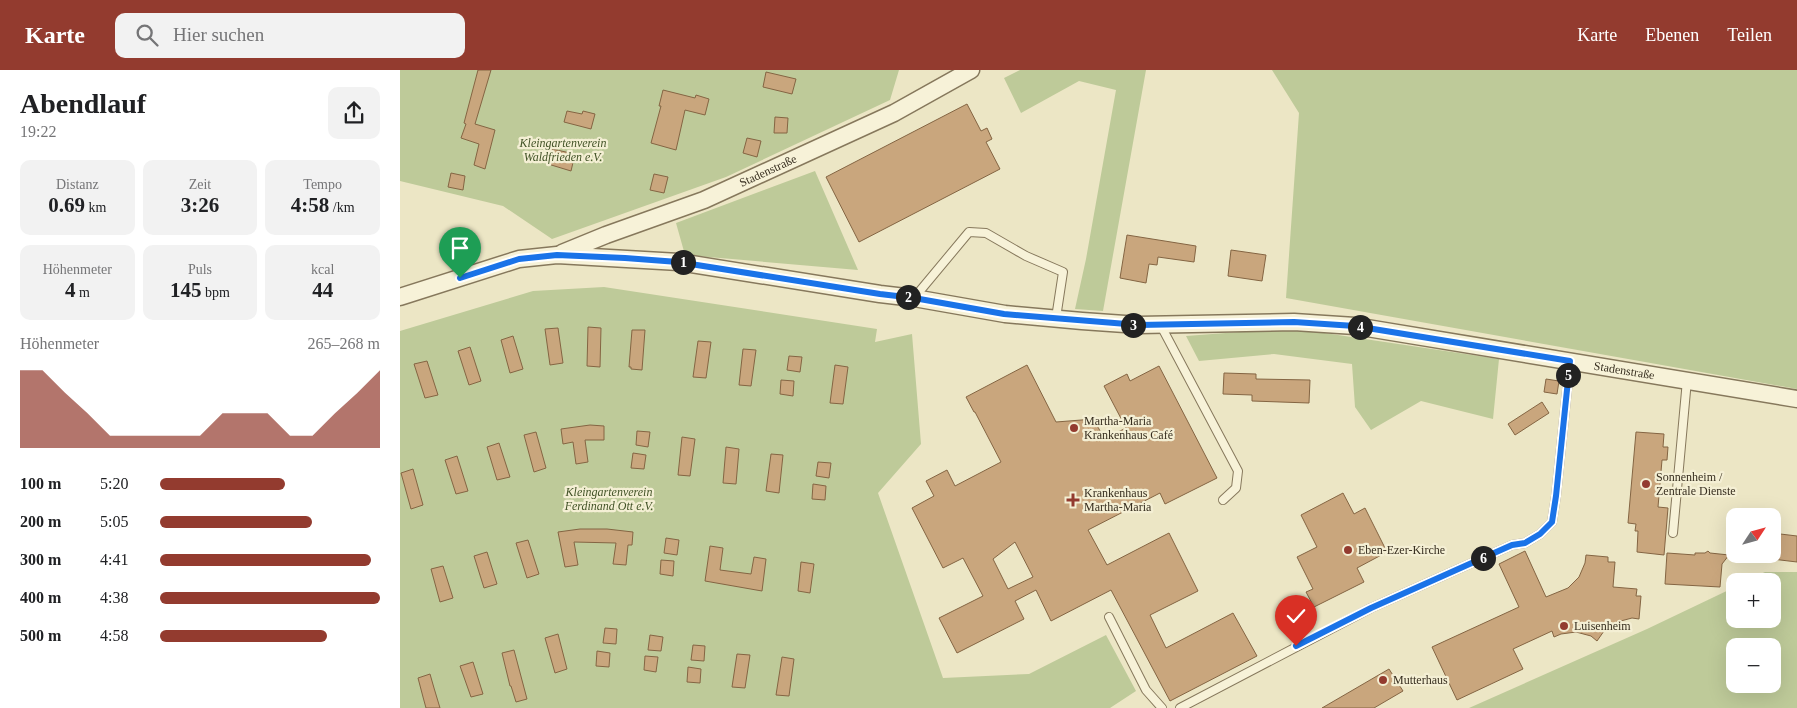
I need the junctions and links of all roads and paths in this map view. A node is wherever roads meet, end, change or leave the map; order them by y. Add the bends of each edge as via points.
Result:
1 (972, 70) edge
2 (557, 255) junction
3 (400, 297) edge
4 (914, 298) junction
5 (1056, 318) junction
6 (1160, 324) junction
7 (1570, 361) junction
8 (1687, 380) junction
9 (1797, 399) edge
10 (1223, 500) dead end
11 (1673, 533) dead end
12 (1109, 617) dead end
13 (1162, 708) edge
14 (1180, 708) edge

1 - 2 street, Stadenstraße via 894,113 722,192
2 - 3 street, Stadenstraße via 519,259
2 - 4 street, Stadenstraße via 678,262
4 - 5 street, Stadenstraße via 1004,314
4 - 5 lane via 969,232 986,233 1063,272
5 - 6 street, Stadenstraße
6 - 7 street, Stadenstraße via 1294,322 1355,326
6 - 10 lane via 1238,471 1236,488
7 - 8 street, Stadenstraße
7 - 14 lane via 1552,522 1540,534 1371,608
8 - 9 street, Stadenstraße
8 - 11 lane
12 - 13 lane via 1146,690

